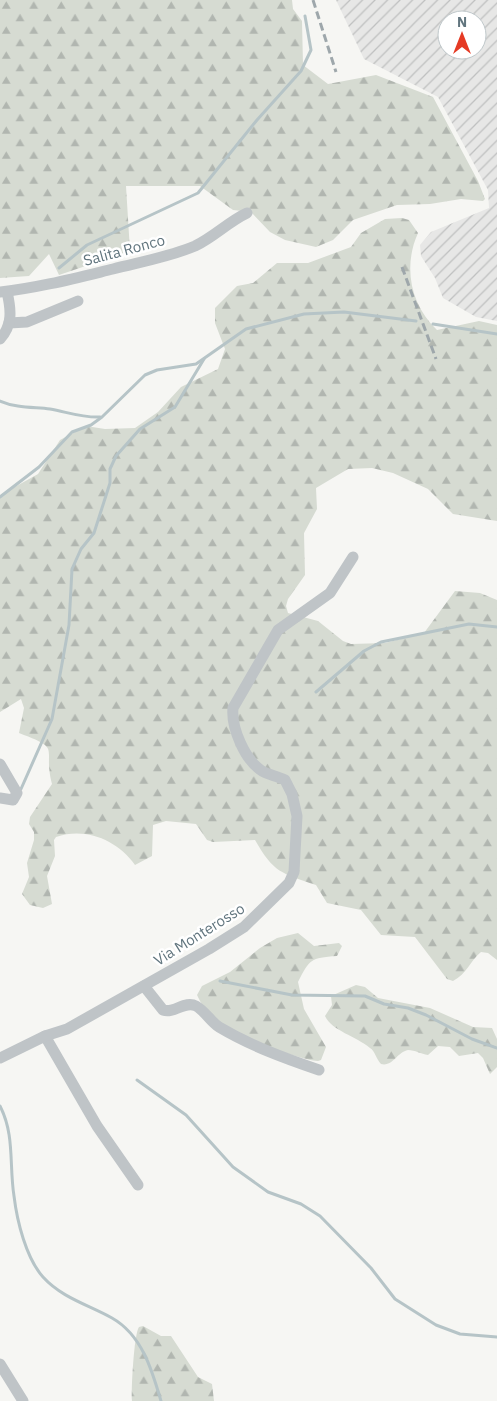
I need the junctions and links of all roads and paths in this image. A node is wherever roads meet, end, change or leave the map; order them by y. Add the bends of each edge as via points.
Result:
1 (247, 213) dead end
2 (3, 292) edge
3 (78, 301) dead end
4 (9, 323) junction
5 (0, 339) edge
6 (353, 557) dead end
7 (0, 764) edge
8 (0, 798) edge
9 (144, 986) junction
10 (45, 1036) junction
11 (0, 1058) edge
12 (319, 1070) dead end
13 (138, 1185) dead end
14 (0, 1364) edge
15 (23, 1401) edge

1 - 2 street, Salita Ronco via 186,249 56,283
2 - 4 street via 10,314
3 - 4 street via 27,322
4 - 5 street
6 - 9 street, Via Monterosso via 330,594 278,630 233,708 236,734 244,749 259,769 285,780 292,794 298,827 292,879 244,927
7 - 8 street via 17,793 12,800
9 - 10 street, Via Monterosso via 67,1029
9 - 12 street via 163,1010 196,1006 217,1025 256,1048
10 - 11 street, Via Monterosso
10 - 13 street via 97,1126
14 - 15 street

